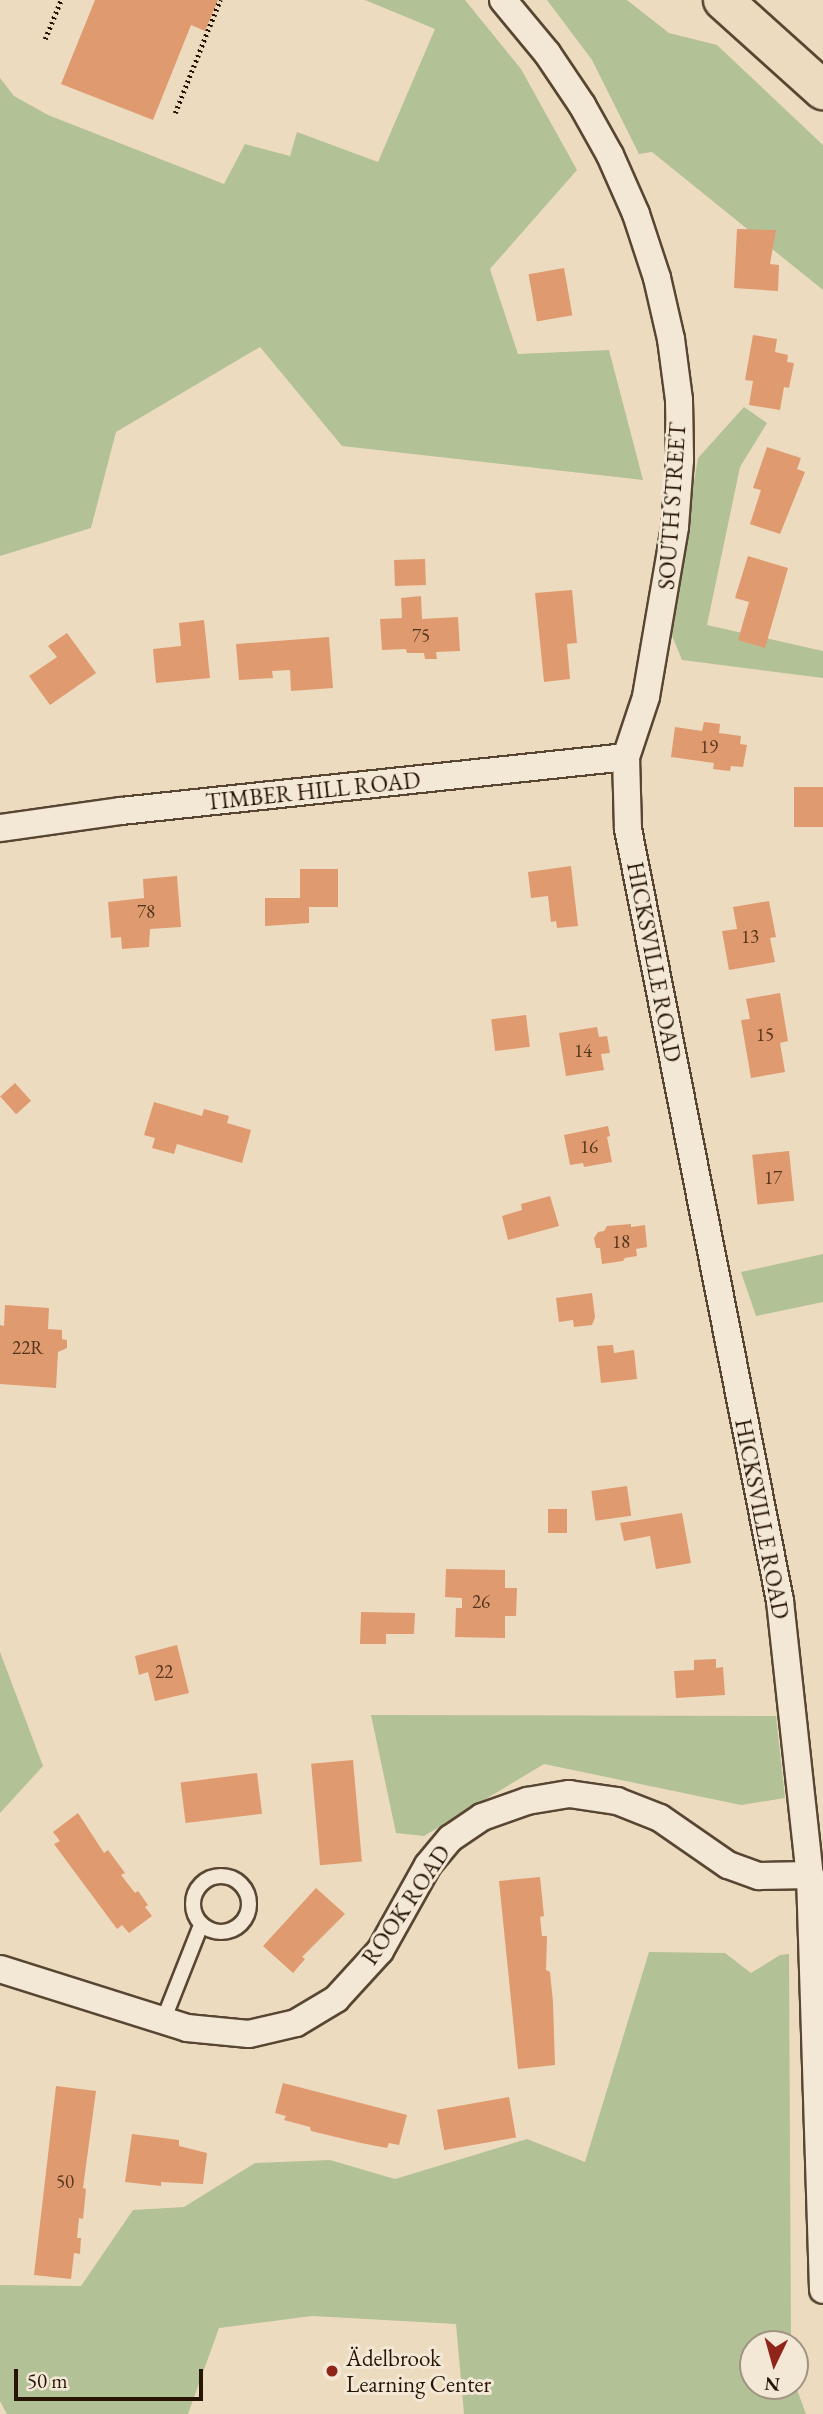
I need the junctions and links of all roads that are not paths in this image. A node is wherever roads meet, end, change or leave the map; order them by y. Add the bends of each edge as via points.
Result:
1 (503, 0) edge
2 (723, 0) edge
3 (823, 90) edge
4 (626, 757) junction
5 (0, 828) edge
6 (810, 1875) junction
7 (201, 1925) junction
8 (0, 1969) edge
9 (163, 2021) junction
10 (820, 2076) edge
11 (823, 2290) edge

1 - 4 street, SOUTH STREET via 547,53 610,155 636,214 671,339 679,400 676,527 649,684
2 - 3 highway
4 - 5 street, TIMBER HILL ROAD
4 - 6 street, HICKSVILLE ROAD via 628,829 780,1601
6 - 9 street, ROOK ROAD via 759,1876 728,1865 660,1818 617,1801 569,1794 527,1801 482,1817 451,1838 428,1865 380,1951 337,1999 296,2023 249,2034
6 - 10 street, HICKSVILLE ROAD
7 - 7 lane via 193,1909 202,1884 209,1878 228,1877 244,1888 249,1906 243,1923 218,1933
7 - 9 lane
8 - 9 street, ROOK ROAD
10 - 11 street, HICKSVILLE ROAD

